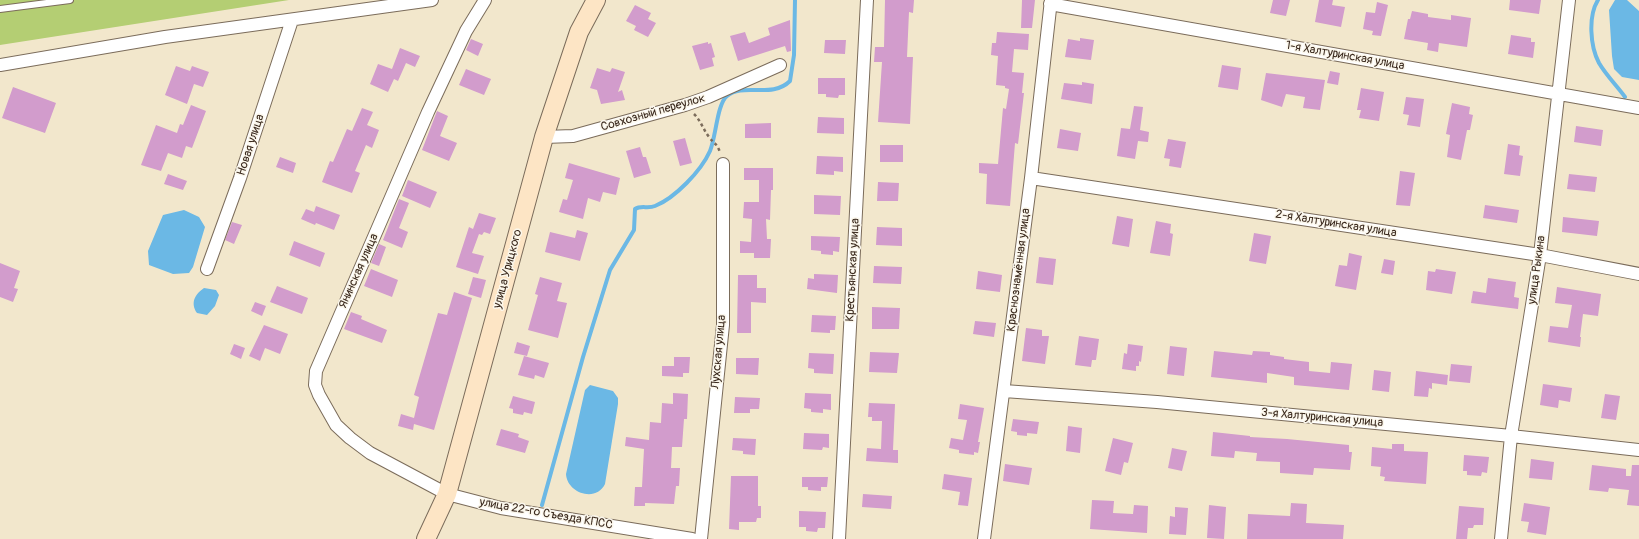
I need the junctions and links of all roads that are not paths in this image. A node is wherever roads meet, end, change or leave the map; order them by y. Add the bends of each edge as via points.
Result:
1 (70, 0) edge
2 (432, 0) edge
3 (485, 0) edge
4 (596, 0) edge
5 (867, 0) edge
6 (1569, 0) edge
7 (407, 2) edge
8 (1050, 2) edge
9 (0, 9) edge
10 (292, 20) junction
11 (0, 65) edge
12 (780, 65) dead end
13 (1559, 94) junction
14 (1639, 108) edge
15 (544, 137) junction
16 (723, 164) dead end
17 (1031, 178) junction
18 (1540, 255) junction
19 (207, 269) dead end
20 (1639, 274) edge
21 (1004, 391) junction
22 (1511, 436) junction
23 (1639, 450) edge
24 (447, 494) junction
25 (426, 539) edge
26 (692, 539) edge
27 (701, 539) edge
28 (840, 539) edge
29 (984, 539) edge
30 (1501, 539) edge

1 - 9 lane
2 - 7 street
3 - 24 street, Янинская улица via 466,31 425,119 316,371 314,386 336,425 350,438 370,453
4 - 15 main road, улица Урицкого via 579,32
5 - 28 street, Крестьянская улица
6 - 13 street, улица Рыкина
7 - 10 street
8 - 13 street, 1-я Халтуринская улица
8 - 17 street, Краснознамённая улица
10 - 11 street
10 - 19 street, Новая улица
12 - 15 street, Совхозный переулок via 686,105 573,136
13 - 14 street, 1-я Халтуринская улица
13 - 18 street, улица Рыкина
15 - 24 main road, улица Урицкого
16 - 27 street, Лухская улица via 723,325
17 - 18 street, 2-я Халтуринская улица
17 - 21 street, Краснознамённая улица
18 - 20 street, 2-я Халтуринская улица
18 - 22 street, улица Рыкина
21 - 22 street, 3-я Халтуринская улица via 1157,402
21 - 29 street, Краснознамённая улица
22 - 23 street, 3-я Халтуринская улица
22 - 30 street, улица Рыкина
24 - 25 main road, улица Урицкого
24 - 26 street, улица 22-го Съезда КПСС via 501,508

